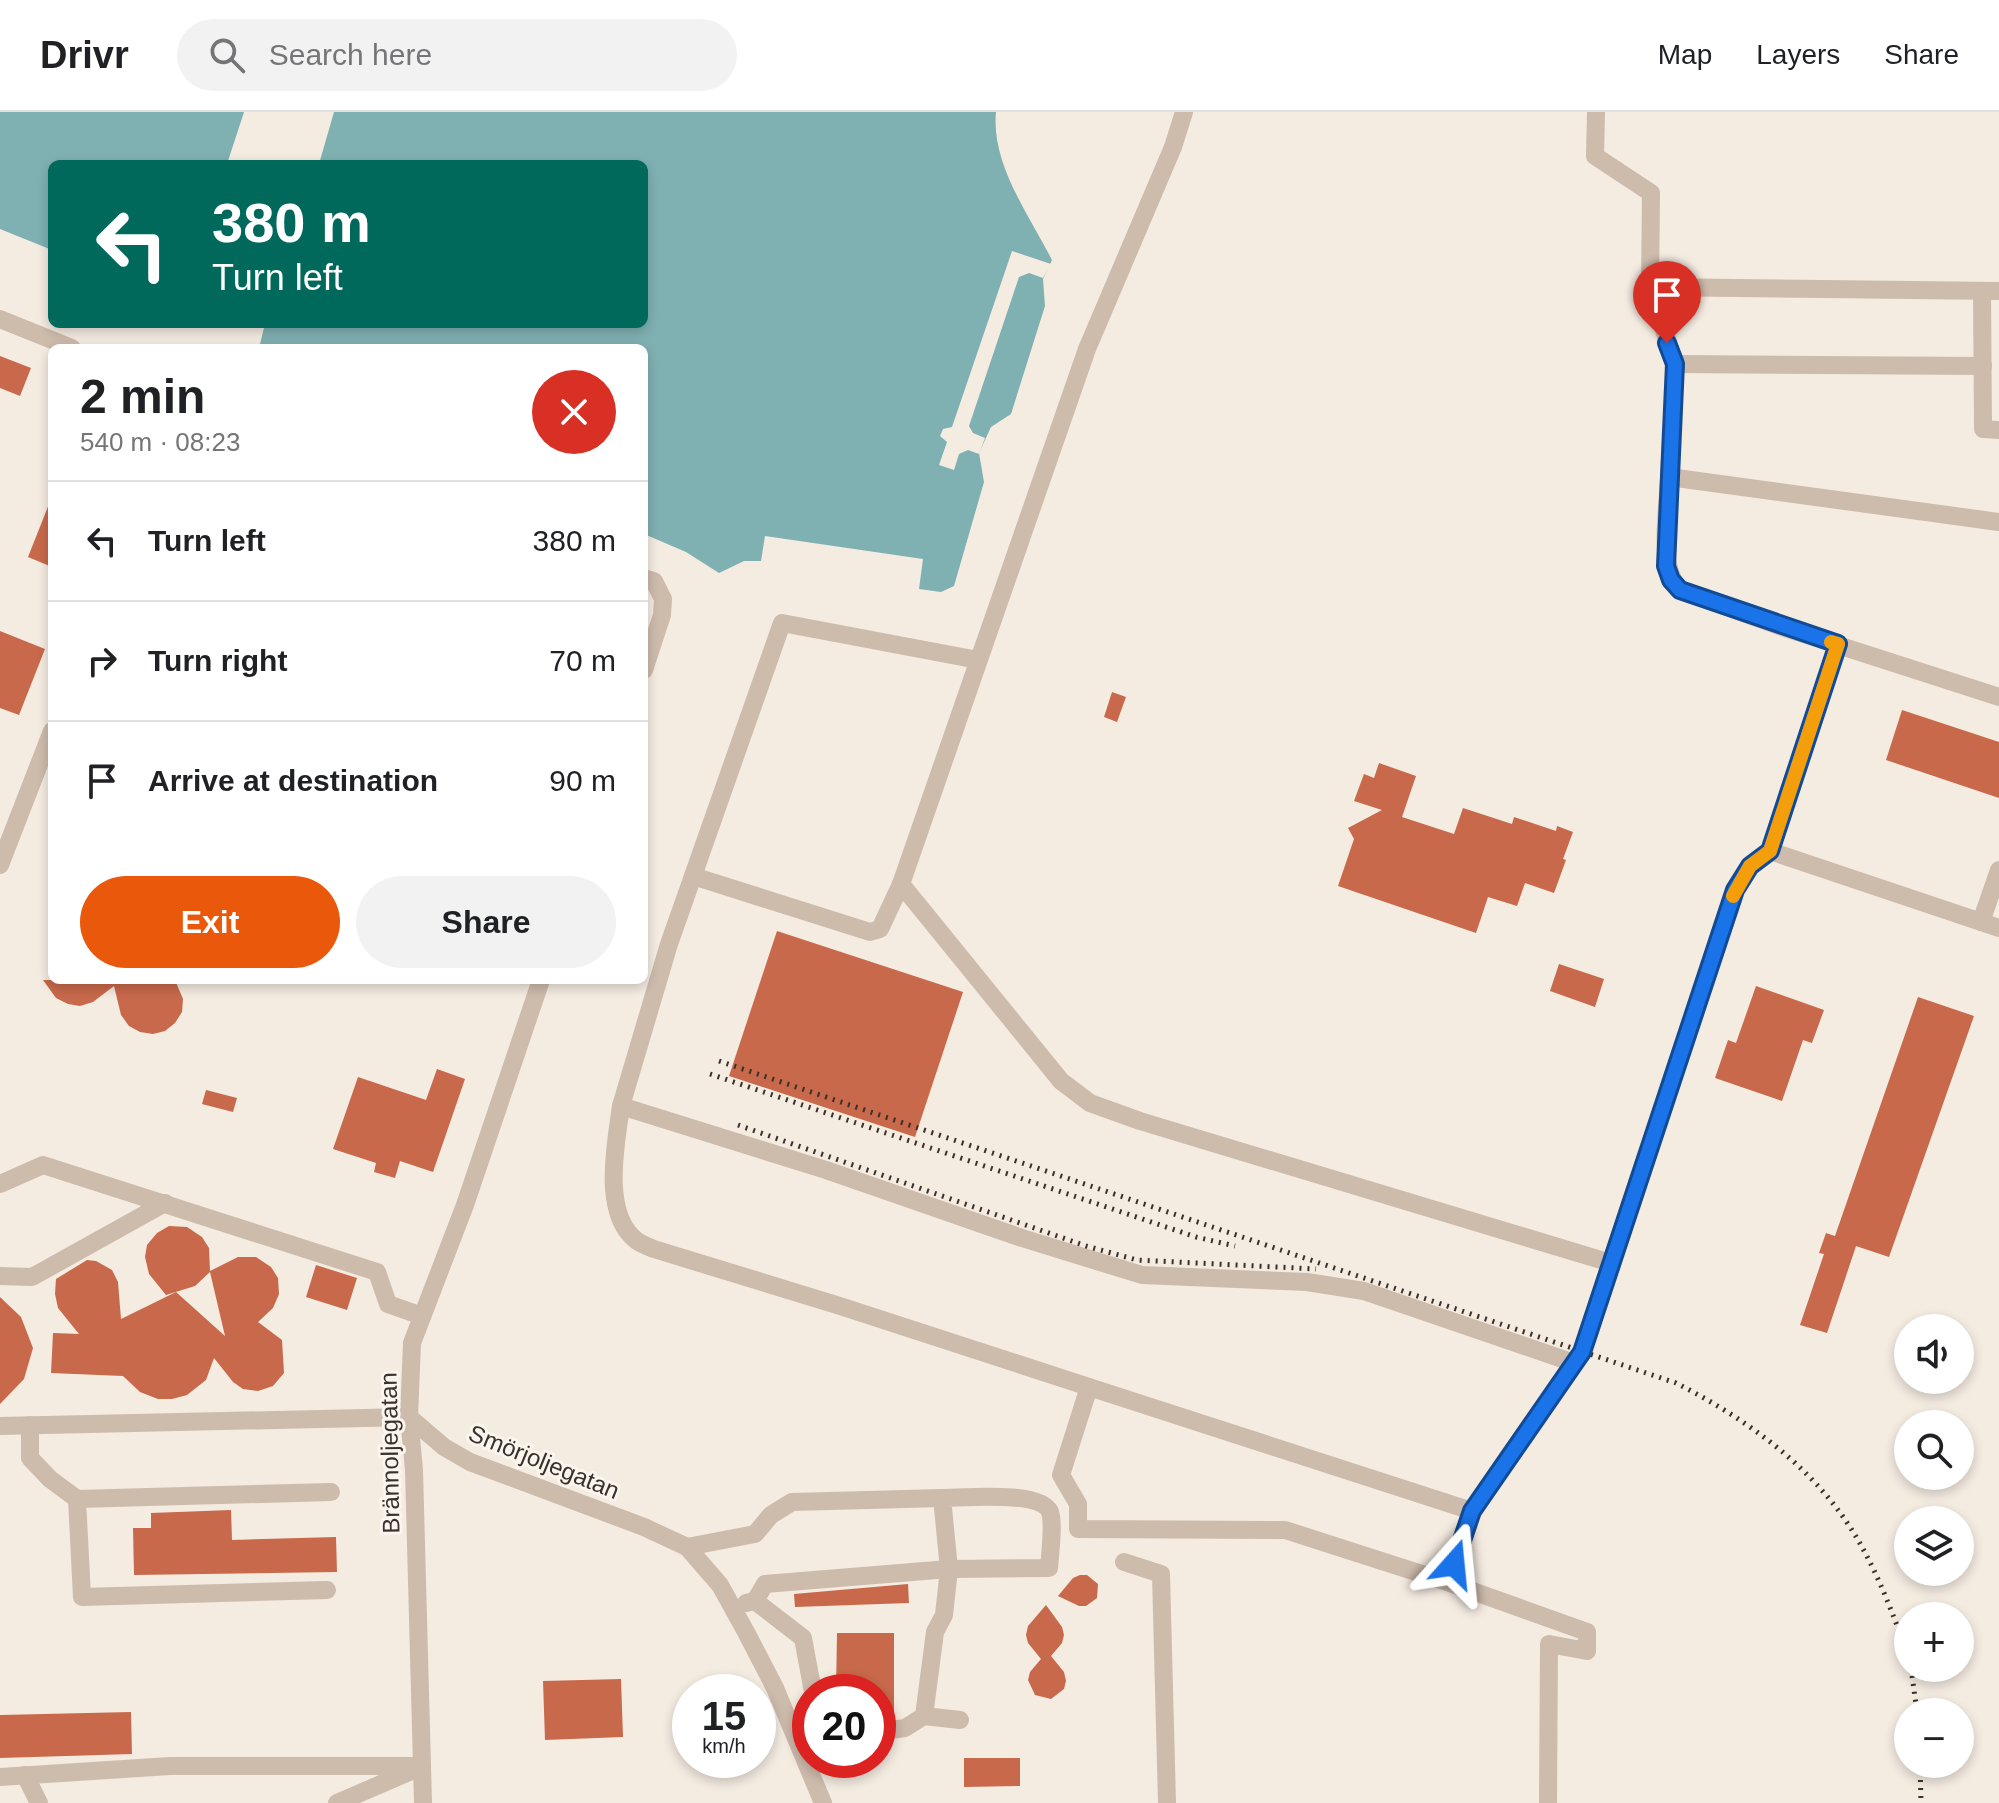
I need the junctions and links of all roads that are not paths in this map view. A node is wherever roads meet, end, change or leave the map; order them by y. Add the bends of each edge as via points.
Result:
1 (1184, 112) edge
2 (1596, 112) edge
3 (1650, 287) junction
4 (1991, 291) edge
5 (0, 319) edge
6 (62, 344) edge
7 (1675, 364) junction
8 (1983, 366) junction
9 (1999, 430) edge
10 (1669, 477) junction
11 (1999, 522) edge
12 (648, 579) edge
13 (1838, 644) junction
14 (648, 658) edge
15 (978, 660) junction
16 (1999, 697) edge
17 (48, 741) edge
18 (1770, 851) junction
19 (0, 865) edge
20 (1999, 870) edge
21 (693, 876) junction
22 (901, 884) junction
23 (1990, 925) edge
24 (540, 984) edge
25 (621, 1106) junction
26 (0, 1184) edge
27 (165, 1203) junction
28 (1611, 1263) junction
29 (0, 1276) edge
30 (422, 1316) junction
31 (1574, 1363) junction
32 (1089, 1387) junction
33 (409, 1417) junction
34 (30, 1425) junction
35 (0, 1426) edge
36 (331, 1492) dead end
37 (942, 1498) junction
38 (77, 1499) junction
39 (1472, 1511) junction
40 (687, 1547) junction
41 (1124, 1562) dead end
42 (949, 1569) junction
43 (1450, 1583) junction
44 (327, 1590) dead end
45 (755, 1601) junction
46 (730, 1606) junction
47 (810, 1674) edge
48 (924, 1716) junction
49 (960, 1720) dead end
50 (896, 1729) edge
51 (422, 1766) junction
52 (25, 1775) junction
53 (0, 1777) edge
54 (39, 1803) edge
55 (337, 1803) edge
56 (423, 1803) edge
57 (823, 1803) edge
58 (1167, 1803) edge
59 (1548, 1803) edge

1 - 15 street via 1087,349
2 - 3 street via 1595,156 1651,193
3 - 4 street
3 - 7 street
4 - 8 street
5 - 6 street
7 - 8 street
7 - 10 street
8 - 9 street via 1983,429
10 - 11 street
10 - 13 street via 1666,566 1680,590
12 - 14 street via 663,599
13 - 16 street
13 - 18 street
15 - 21 street via 782,623
15 - 22 street
17 - 19 street
18 - 23 street
18 - 28 street via 1750,866 1735,890
20 - 23 street
21 - 22 street via 870,932 880,929
21 - 25 street
22 - 28 street via 1061,1081 1090,1103
24 - 30 street, Brännoljegatan
25 - 31 street via 1142,1275 1307,1282 1364,1291
25 - 32 street via 614,1197 636,1240
26 - 27 street via 43,1165
27 - 29 street via 32,1277
27 - 30 street via 377,1272 388,1304
28 - 31 street
30 - 33 street, Brännoljegatan via 412,1343
31 - 39 street
32 - 39 street
32 - 43 street via 1061,1475 1078,1504 1078,1529 1285,1530
33 - 34 street
33 - 40 street, Smörjoljegatan via 470,1462
33 - 51 street, Brännoljegatan
34 - 35 street
34 - 38 street via 30,1458
36 - 38 street
37 - 40 street via 792,1502 755,1534
37 - 42 street
37 - 42 street via 1028,1498 1044,1504 1050,1513 1049,1568
38 - 44 street via 82,1597
39 - 43 street
40 - 46 street, Smörjoljegatan via 720,1585
41 - 58 street via 1161,1574
42 - 45 street via 765,1584
42 - 48 street
43 - 59 street via 1587,1632 1587,1651 1549,1644
45 - 46 street
45 - 47 street via 803,1638
46 - 57 street, Smörjoljegatan via 775,1688
48 - 49 street
48 - 50 street
51 - 52 street via 170,1766
51 - 55 street
51 - 56 street, Brännoljegatan
52 - 53 street
52 - 54 street

